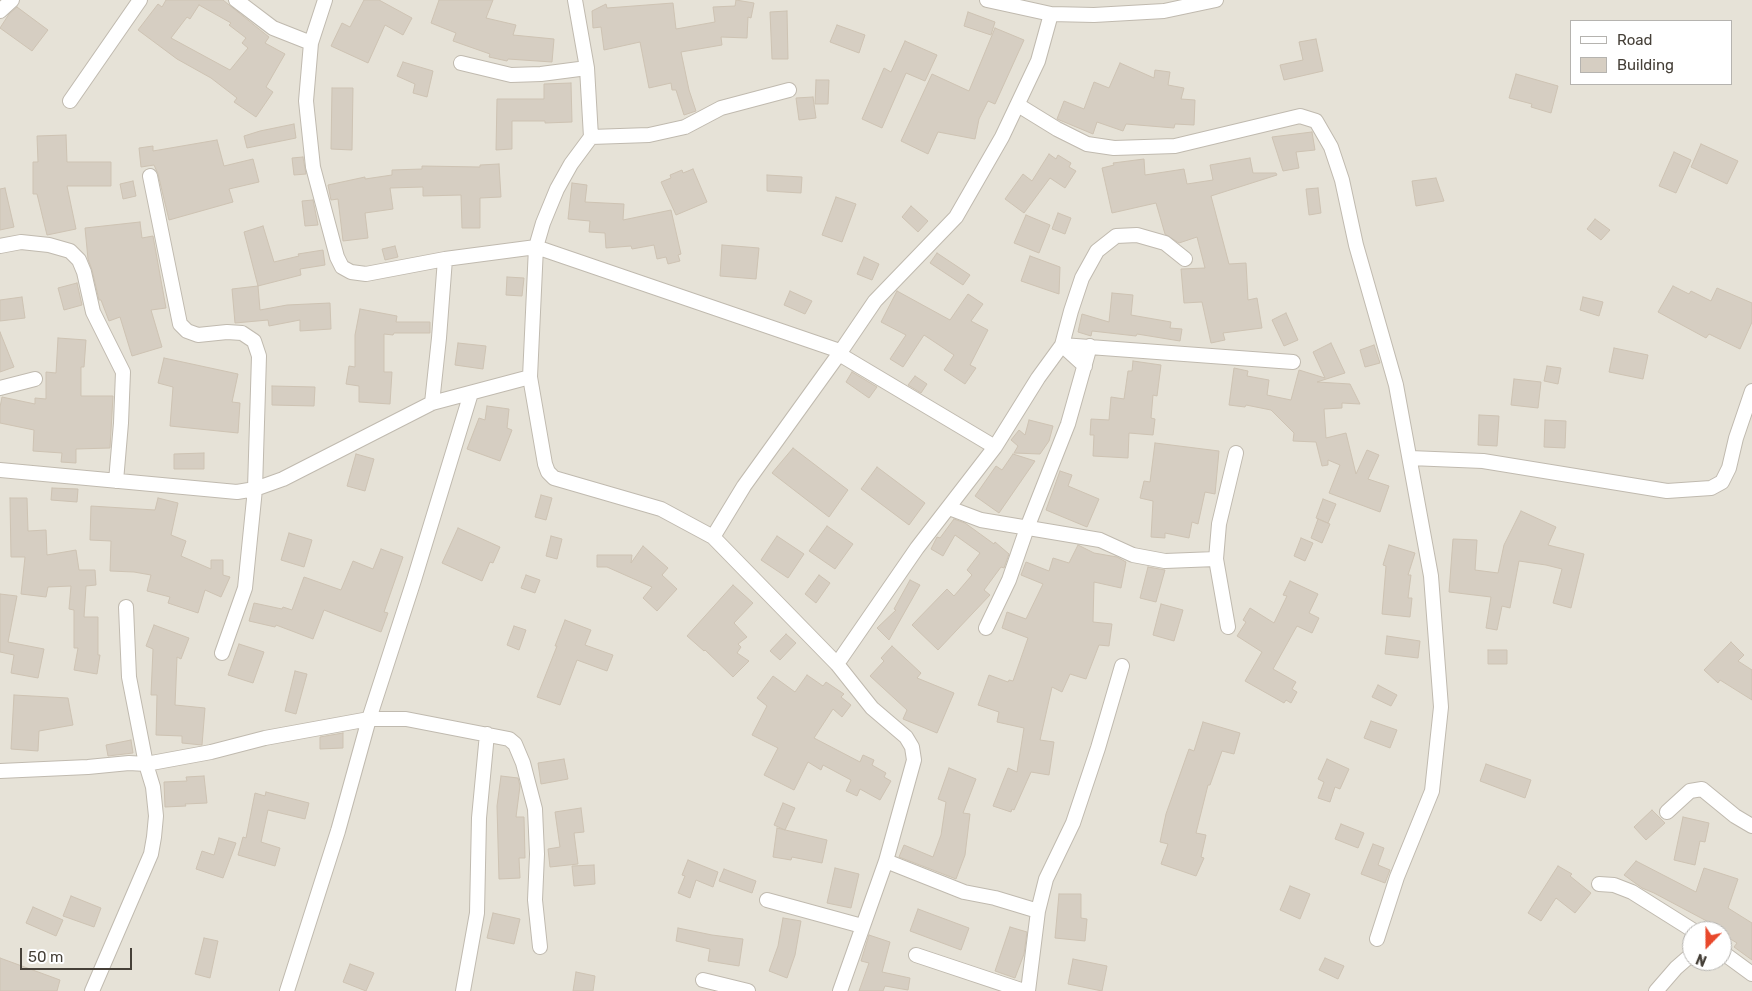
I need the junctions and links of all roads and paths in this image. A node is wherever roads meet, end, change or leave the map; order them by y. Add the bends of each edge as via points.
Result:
1 (12, 0) edge
2 (140, 0) edge
3 (236, 0) edge
4 (325, 0) edge
5 (575, 0) edge
6 (988, 0) edge
7 (1216, 0) edge
8 (1183, 3) edge
9 (0, 11) edge
10 (1051, 14) junction
11 (311, 43) junction
12 (461, 63) dead end
13 (587, 68) junction
14 (789, 90) dead end
15 (70, 101) dead end
16 (1018, 105) junction
17 (590, 137) junction
18 (150, 176) dead end
19 (0, 246) edge
20 (536, 248) junction
21 (444, 259) junction
22 (1185, 259) dead end
23 (1062, 344) junction
24 (1090, 346) junction
25 (840, 353) junction
26 (1293, 362) dead end
27 (1085, 366) junction
28 (530, 377) junction
29 (35, 379) dead end
30 (0, 388) edge
31 (1752, 391) edge
32 (471, 393) junction
33 (432, 403) junction
34 (994, 447) junction
35 (1236, 453) dead end
36 (1410, 458) junction
37 (0, 470) edge
38 (116, 481) junction
39 (255, 489) junction
40 (949, 508) junction
41 (1027, 528) junction
42 (713, 537) junction
43 (1216, 559) junction
44 (126, 607) dead end
45 (1228, 626) dead end
46 (986, 628) dead end
47 (222, 653) dead end
48 (837, 664) junction
49 (1122, 666) dead end
50 (369, 719) junction
51 (487, 734) junction
52 (146, 764) junction
53 (0, 771) edge
54 (1667, 812) dead end
55 (1752, 826) edge
56 (886, 861) junction
57 (1599, 884) dead end
58 (767, 900) dead end
59 (1038, 911) junction
60 (1682, 924) edge
61 (862, 926) junction
62 (1377, 939) dead end
63 (540, 947) dead end
64 (916, 955) dead end
65 (1732, 959) edge
66 (1682, 962) edge
67 (1752, 974) edge
68 (703, 980) dead end
69 (92, 991) edge
70 (287, 991) edge
71 (464, 991) edge
72 (748, 991) edge
73 (840, 991) edge
74 (1024, 991) edge
75 (1028, 991) edge
76 (1656, 991) edge

1 - 9 street
2 - 15 street
3 - 11 street via 274,28
4 - 11 street
5 - 13 street
6 - 10 street
7 - 8 street
8 - 10 street via 1164,11
10 - 16 street via 1038,61
11 - 21 street via 306,102 312,167 342,267 366,274
12 - 13 street via 511,75
13 - 17 street
14 - 17 street via 721,108 685,126 649,135
16 - 25 street via 956,217 875,301
16 - 36 street via 1087,144 1114,148 1175,146 1300,116 1316,121 1331,147 1342,180 1356,245 1396,385
17 - 20 street via 557,189
18 - 39 street via 180,324 198,335 242,333 254,341 259,356
19 - 38 street via 21,242 49,245 70,251 79,260 93,312 123,372
20 - 21 street
20 - 25 street
20 - 28 street
21 - 33 street
22 - 23 street via 1165,243 1137,235 1116,236 1097,251 1082,278
23 - 24 street
23 - 27 street
23 - 34 street
24 - 26 street
24 - 27 street
25 - 34 street
25 - 42 street via 744,486
27 - 41 street via 1068,424
28 - 32 street
28 - 42 street via 545,464 554,478 661,509
29 - 30 street
31 - 36 street via 1729,468 1722,482 1711,488 1667,492 1483,461
32 - 33 street
32 - 50 street
33 - 39 street via 282,479
34 - 40 street
35 - 43 street via 1219,524
36 - 62 street via 1431,576 1441,707 1432,791 1397,877
37 - 38 street
38 - 39 street via 237,492
39 - 47 street via 245,588
40 - 41 street via 981,520
40 - 48 street
41 - 43 street via 1100,540 1133,555 1166,561
41 - 46 street via 1009,580
42 - 48 street
43 - 45 street
44 - 52 street via 129,678
48 - 56 street via 872,708 906,736 912,747 914,760
49 - 59 street via 1073,824 1046,880
50 - 51 street via 406,719
50 - 52 street
50 - 70 street via 338,831
51 - 63 street via 509,739 515,744 535,810
51 - 71 street via 479,818 477,913
52 - 53 street
52 - 69 street via 153,787 156,816 151,854
54 - 55 street via 1690,790 1702,789
56 - 59 street via 964,892
56 - 61 street
57 - 60 street via 1614,885 1632,892
58 - 61 street
59 - 75 street
61 - 73 street
64 - 74 street
65 - 67 street
66 - 76 street
68 - 72 street

